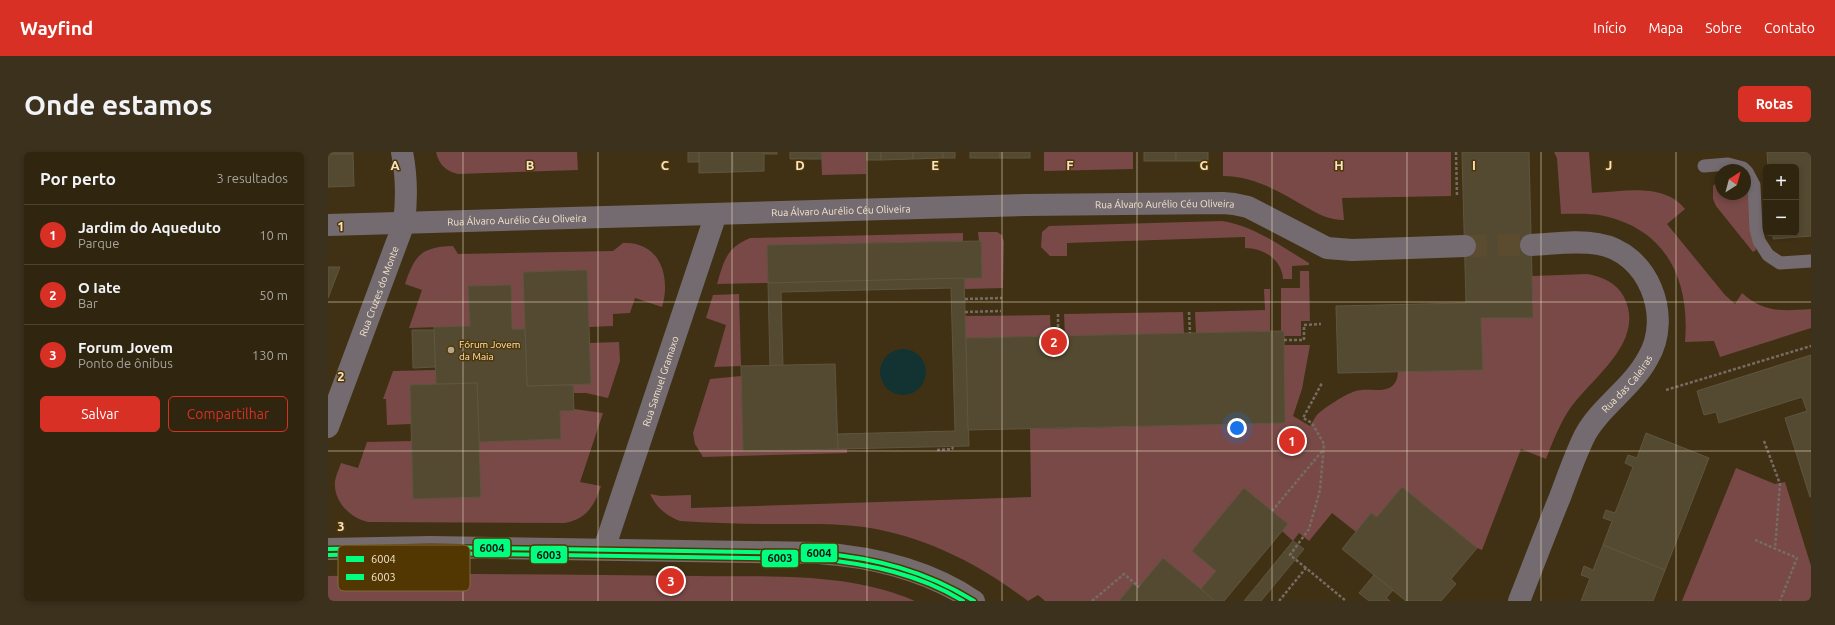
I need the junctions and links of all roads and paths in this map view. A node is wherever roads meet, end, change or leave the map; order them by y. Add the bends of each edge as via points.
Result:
1 (402, 152) edge
2 (1456, 152) edge
3 (1704, 166) dead end
4 (1457, 196) dead end
5 (716, 214) junction
6 (404, 224) junction
7 (328, 225) edge
8 (1531, 245) tunnel mouth
9 (1464, 246) tunnel mouth
10 (1811, 260) edge
11 (1002, 298) dead end
12 (965, 299) dead end
13 (1001, 310) dead end
14 (965, 312) dead end
15 (1189, 312) dead end
16 (1058, 314) dead end
17 (1321, 324) dead end
18 (1190, 333) dead end
19 (1058, 336) dead end
20 (1284, 340) dead end
21 (1811, 346) edge
22 (1322, 383) dead end
23 (1666, 390) dead end
24 (328, 427) edge
25 (1764, 441) dead end
26 (953, 447) dead end
27 (1323, 449) junction
28 (938, 450) dead end
29 (1272, 511) dead end
30 (1755, 540) dead end
31 (470, 547) edge
32 (328, 549) edge
33 (338, 549) edge
34 (604, 549) junction
35 (1776, 549) junction
36 (1306, 568) junction
37 (1139, 587) dead end
38 (974, 601) edge
39 (1092, 601) edge
40 (1279, 601) edge
41 (1346, 601) edge
42 (1519, 601) edge
43 (1780, 601) edge

1 - 6 street, Rua Cruzes do Monte via 407,199
2 - 4 path
3 - 10 lane via 1728,164 1743,168 1747,172 1754,185 1759,241 1768,255 1780,263
5 - 6 street, Rua Álvaro Aurélio Céu Oliveira
5 - 9 street, Rua Álvaro Aurélio Céu Oliveira via 1026,205 1234,204 1257,212 1327,248 1344,250
5 - 34 street, Rua Samuel Gramaxo
6 - 7 street, Rua Álvaro Aurélio Céu Oliveira
6 - 24 street, Rua Cruzes do Monte
8 - 42 street, Rua das Caleiras via 1598,244 1621,253 1647,280 1655,298 1658,321 1653,350 1640,372 1598,416 1579,447
11 - 12 path
13 - 14 path
15 - 18 path
16 - 19 path
17 - 20 path via 1304,324 1304,340
21 - 23 path
22 - 27 path via 1303,418 1312,424 1324,444
25 - 35 path via 1780,484
26 - 28 path
27 - 29 path
27 - 36 path via 1320,490 1313,520 1290,555
30 - 35 path
31 - 34 street
32 - 33 street
34 - 38 street via 811,552 846,555 904,568 948,586
35 - 43 path via 1797,558
36 - 40 path
36 - 41 path
37 - 39 path via 1124,574

